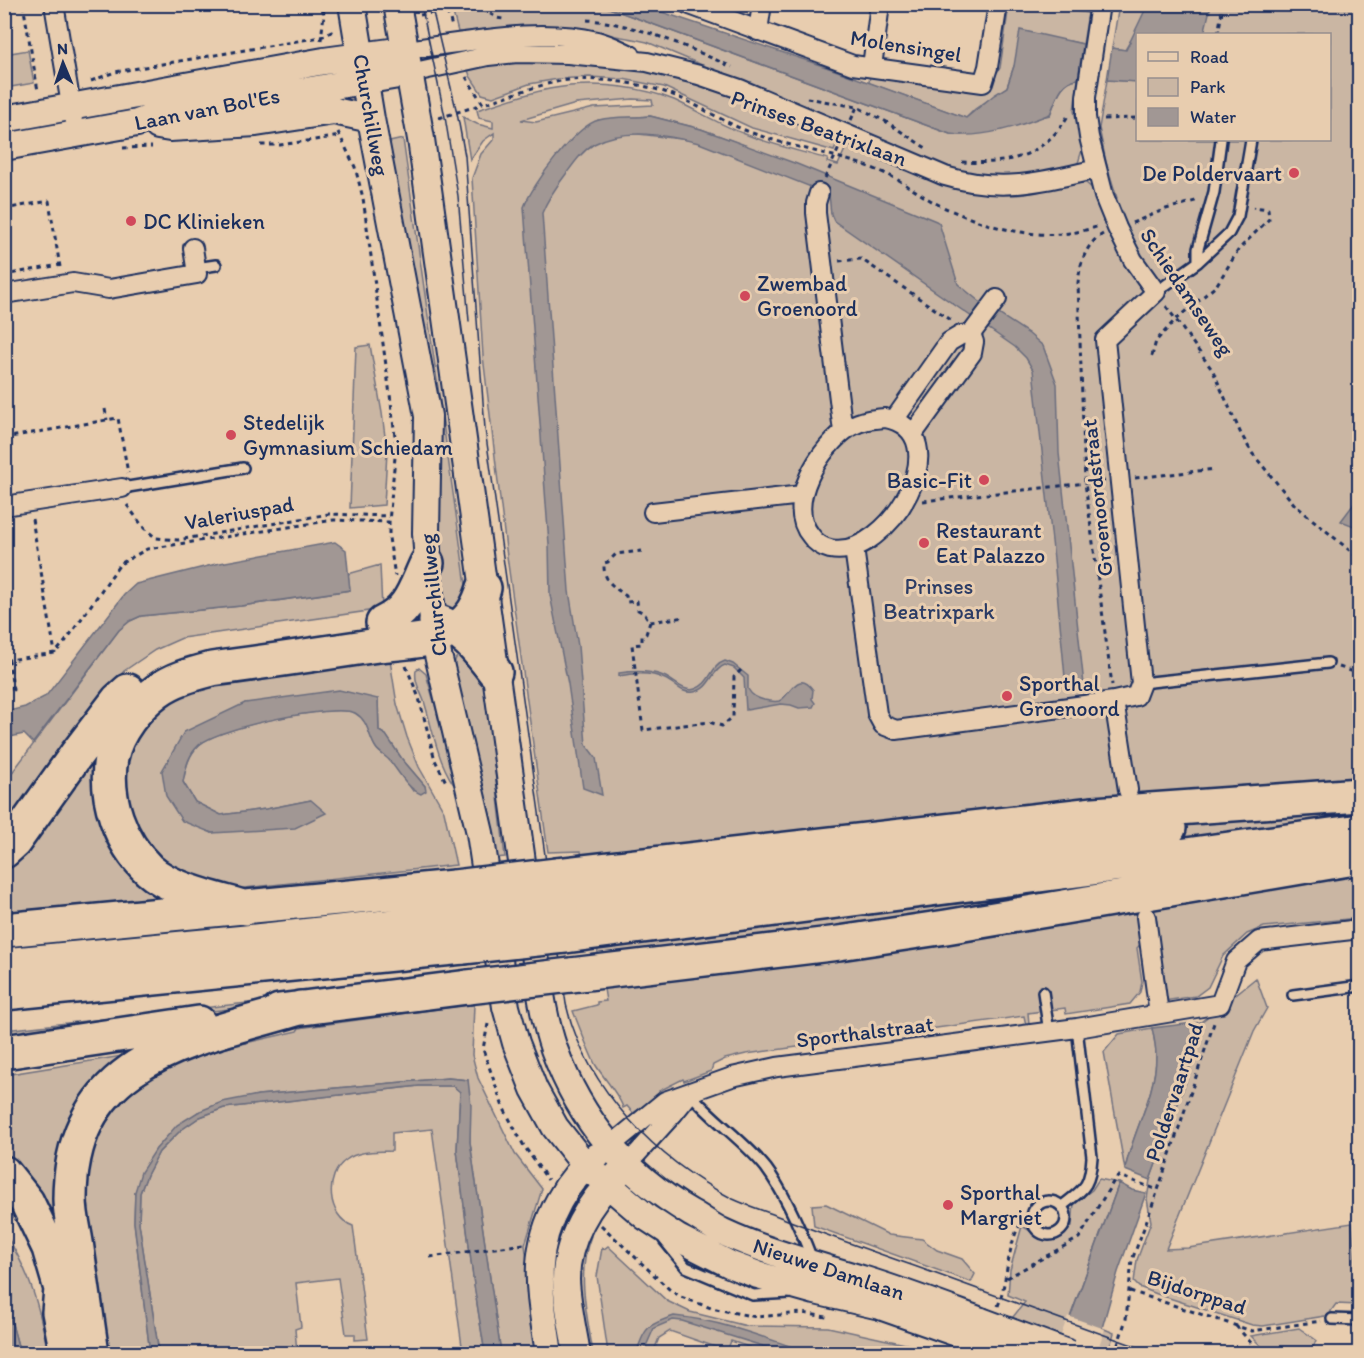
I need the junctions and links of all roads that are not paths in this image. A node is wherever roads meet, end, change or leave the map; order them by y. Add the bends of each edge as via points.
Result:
1 (54, 4) edge
2 (687, 4) edge
3 (762, 4) edge
4 (880, 4) edge
5 (998, 4) edge
6 (1100, 4) edge
7 (398, 12) edge
8 (354, 16) edge
9 (758, 31) junction
10 (360, 56) junction
11 (408, 61) junction
12 (872, 67) junction
13 (364, 81) junction
14 (70, 98) junction
15 (4, 119) edge
16 (371, 119) junction
17 (137, 123) junction
18 (75, 134) junction
19 (1221, 141) edge
20 (1251, 141) edge
21 (4, 147) edge
22 (1097, 169) junction
23 (819, 193) dead end
24 (193, 248) dead end
25 (1198, 262) junction
26 (216, 265) dead end
27 (196, 268) junction
28 (1156, 292) junction
29 (4, 294) edge
30 (997, 299) dead end
31 (974, 331) junction
32 (894, 420) junction
33 (843, 432) junction
34 (913, 434) junction
35 (243, 468) dead end
36 (127, 487) joint
37 (802, 495) junction
38 (4, 506) edge
39 (652, 512) dead end
40 (854, 548) junction
41 (427, 563) junction
42 (484, 588) junction
43 (383, 623) junction
44 (441, 629) junction
45 (1328, 663) road end
46 (495, 672) junction
47 (1141, 683) junction
48 (1114, 701) junction
49 (1128, 790) dead end
50 (1359, 797) edge
51 (1359, 831) edge
52 (4, 851) edge
53 (1359, 857) edge
54 (561, 906) junction
55 (246, 908) junction
56 (1146, 917) dead end
57 (1359, 929) edge
58 (4, 930) edge
59 (461, 933) junction
60 (4, 965) edge
61 (1359, 986) edge
62 (4, 993) edge
63 (1043, 993) dead end
64 (1293, 995) dead end
65 (300, 1008) junction
66 (1159, 1014) junction
67 (1077, 1028) junction
68 (1049, 1032) junction
69 (4, 1052) edge
70 (690, 1093) junction
71 (609, 1147) junction
72 (585, 1165) junction
73 (626, 1166) junction
74 (4, 1173) edge
75 (606, 1185) junction
76 (1062, 1206) junction
77 (4, 1210) edge
78 (813, 1264) junction
79 (59, 1312) junction
80 (1332, 1319) road end
81 (1359, 1320) edge
82 (984, 1323) junction
83 (67, 1353) edge
84 (92, 1353) edge
85 (549, 1353) edge
86 (577, 1353) edge
87 (1014, 1353) edge
88 (1070, 1353) edge

1 - 14 street
2 - 9 street, Molensingel
3 - 9 street
4 - 12 street
5 - 12 street, Molensingel via 983,83
6 - 22 street, Schiedamseweg via 1086,117
7 - 11 main road, Churchillweg
8 - 10 main road, Churchillweg
9 - 12 street, Molensingel via 853,65
10 - 11 main road, Laan van Bol'Es
10 - 13 main road, Churchillweg
10 - 14 main road, Laan van Bol'Es
11 - 13 main road, Laan van Bol'Es
11 - 22 street, Prinses Beatrixlaan via 520,37 578,38 607,44 647,62 714,79 965,182 1024,184
11 - 42 main road, Churchillweg
13 - 16 main road, Churchillweg
13 - 17 main road, Laan van Bol'Es via 167,112
14 - 15 main road, Laan van Bol'Es
14 - 18 street
16 - 17 main road via 334,111 256,123 170,128
16 - 41 main road, Churchillweg via 428,416
17 - 18 main road, Laan van Bol'Es
18 - 21 main road, Laan van Bol'Es
19 - 25 lane
20 - 25 lane via 1238,216 1229,233
22 - 28 street, Schiedamseweg via 1104,196 1130,255
23 - 33 street via 816,207
24 - 27 street
25 - 28 lane
26 - 27 lane
27 - 29 street via 197,274 109,289 74,283
28 - 47 street, Groenoordstraat via 1105,340
30 - 31 street
31 - 32 street via 949,342
31 - 34 street via 972,353
32 - 33 street via 870,419
32 - 34 street
33 - 37 street via 817,464
34 - 40 street via 918,469 904,503 869,539
35 - 36 lane
36 - 38 street
37 - 39 street
37 - 40 street via 805,529 816,542 830,549
40 - 48 street via 877,714 883,725 896,730
41 - 43 highway via 406,606
41 - 44 main road, Churchillweg
42 - 44 highway via 476,609 464,623
42 - 46 main road, Churchillweg
43 - 44 highway
43 - 52 highway via 226,646 174,659 140,679 118,700
44 - 46 highway via 473,645
44 - 55 highway via 183,677 158,691 128,721 111,756 110,778 117,820 132,851 151,872 178,887
44 - 72 main road, Churchillweg via 438,655 480,833 500,972 514,1036 543,1108
45 - 47 lane
46 - 71 main road, Churchillweg via 548,1029 575,1095
47 - 48 street via 1136,696
48 - 49 street
50 - 54 highway via 1094,814
51 - 54 highway via 1085,870
53 - 65 highway, bridge via 839,943
54 - 55 highway, bridge via 454,887
54 - 59 highway, bridge
55 - 58 highway
56 - 66 street
57 - 66 street, Sporthalstraat via 1259,941 1236,961 1220,1004
59 - 60 highway via 258,941
59 - 62 highway
61 - 64 lane
63 - 68 lane
65 - 69 highway
65 - 84 highway via 191,1040 147,1059 102,1096 86,1119 76,1146 70,1202
66 - 67 street, Sporthalstraat
67 - 68 street, Sporthalstraat
67 - 76 lane via 1091,1174 1085,1188
68 - 70 street, Sporthalstraat via 777,1067 716,1081
70 - 71 street, Sporthalstraat via 665,1101
70 - 73 street, Sporthalstraat
70 - 78 lane via 765,1167 803,1235
71 - 72 main road
71 - 73 main road, Nieuwe Damlaan
72 - 75 main road, Nieuwe Damlaan
72 - 85 main road via 563,1194 542,1240 540,1288
73 - 75 main road
73 - 78 main road, Nieuwe Damlaan via 671,1201 721,1231
74 - 79 highway via 27,1202 49,1248 61,1289
75 - 82 main road, Nieuwe Damlaan via 678,1238 731,1265 777,1281 880,1306
75 - 86 main road via 576,1232 568,1263 567,1287
76 - 76 lane via 1066,1221 1061,1231 1046,1235 1036,1230 1032,1214 1037,1205 1053,1200
77 - 79 highway via 35,1253
78 - 82 main road, Nieuwe Damlaan
79 - 83 highway
80 - 81 lane
82 - 87 main road, Nieuwe Damlaan, bridge
82 - 88 main road, Nieuwe Damlaan, bridge

